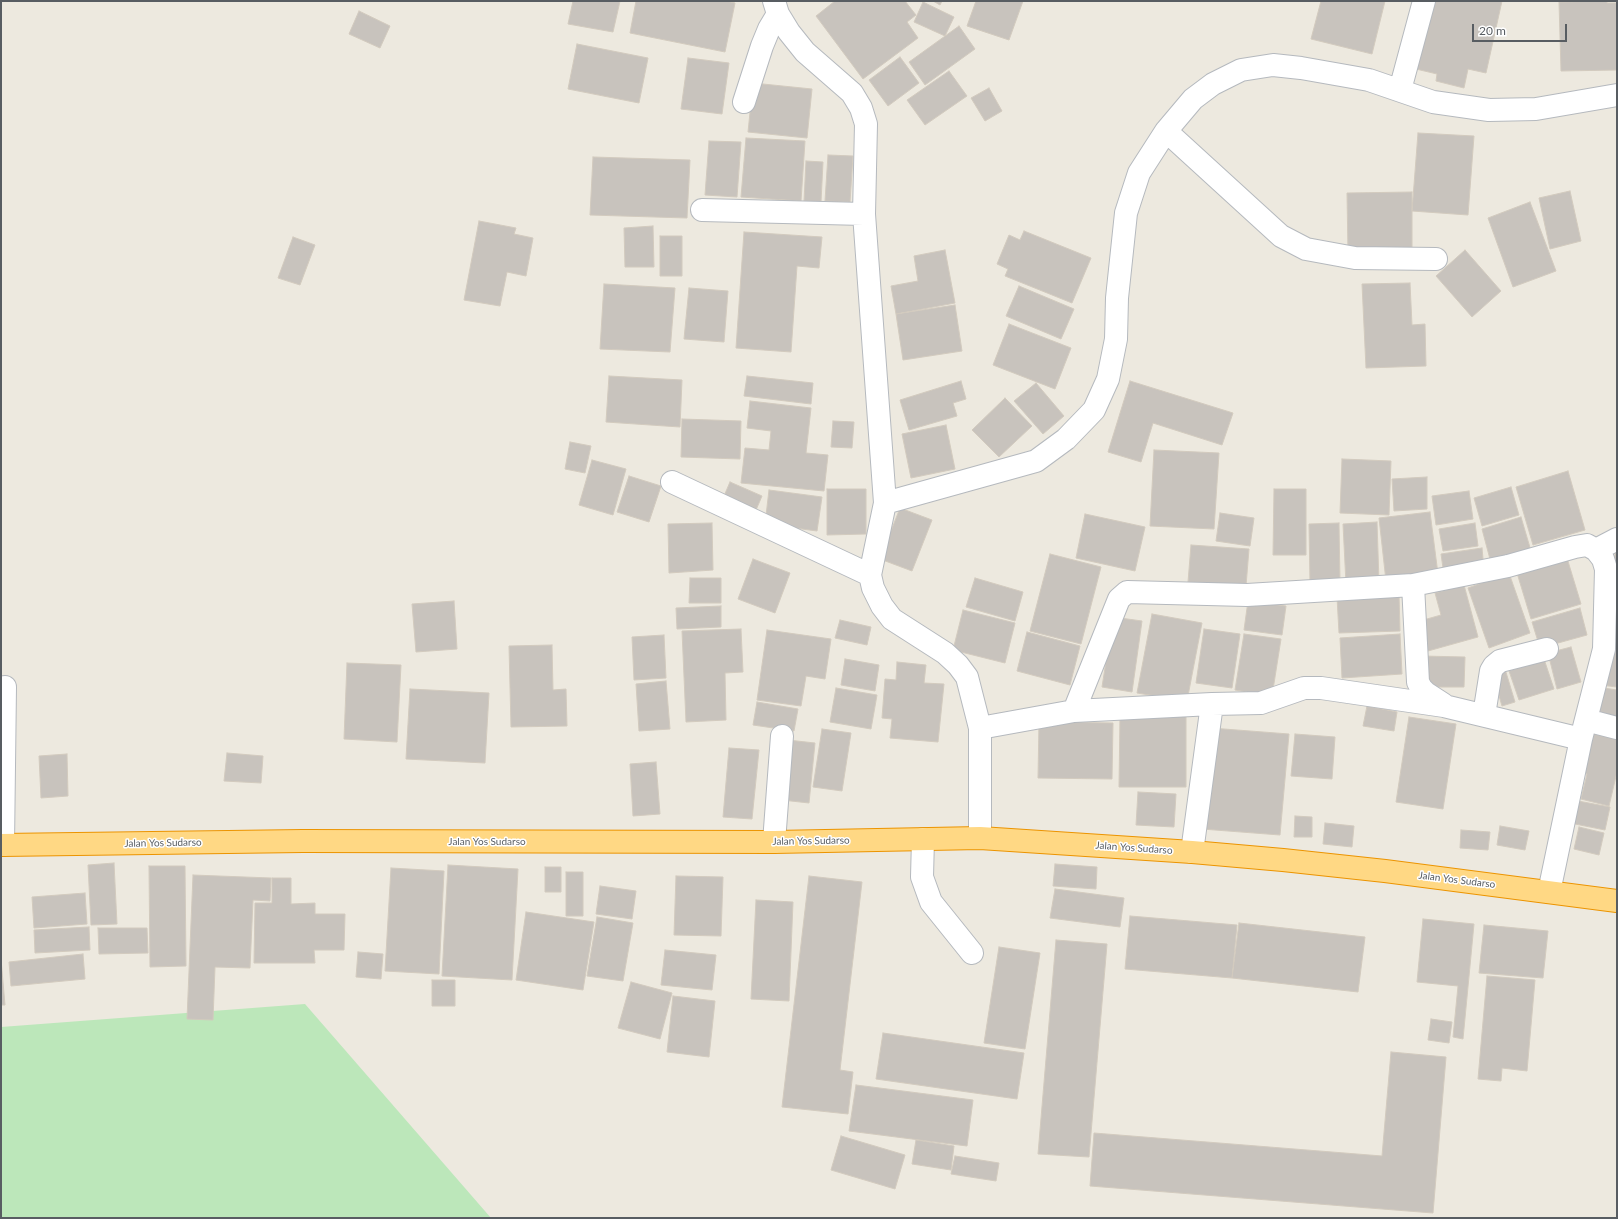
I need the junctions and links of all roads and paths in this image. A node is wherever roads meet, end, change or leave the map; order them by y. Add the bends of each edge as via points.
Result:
1 (1424, 1) edge
2 (776, 8) edge
3 (1400, 90) junction
4 (1617, 96) edge
5 (744, 102) dead end
6 (1166, 131) junction
7 (702, 210) dead end
8 (864, 214) junction
9 (1436, 259) dead end
10 (672, 482) dead end
11 (885, 503) junction
12 (1617, 539) edge
13 (1596, 550) junction
14 (870, 575) junction
15 (1413, 585) junction
16 (1547, 649) dead end
17 (5, 687) dead end
18 (1212, 704) junction
19 (1444, 706) junction
20 (1074, 711) junction
21 (1484, 715) junction
22 (980, 728) junction
23 (1617, 728) edge
24 (1584, 730) junction
25 (782, 736) dead end
26 (980, 838) junction
27 (923, 839) junction
28 (774, 842) junction
29 (2, 844) edge
30 (1192, 852) junction
31 (1549, 892) junction
32 (1617, 901) edge
33 (972, 953) dead end

1 - 3 street
2 - 5 street
2 - 8 street via 789,32 805,52 852,94 862,108 866,124
3 - 4 street via 1433,102 1489,110 1536,109
3 - 6 street via 1369,80 1308,69 1273,65 1241,70 1213,84 1194,99
6 - 9 street via 1281,236 1306,249 1355,258
6 - 11 street via 1139,174 1126,213 1116,298 1116,340 1108,379 1094,410 1066,440 1036,461
7 - 8 street
8 - 11 street
10 - 14 street
11 - 14 street
12 - 13 street
13 - 15 street via 1587,545 1575,547 1508,566
13 - 24 street via 1603,559 1606,569 1604,650
14 - 22 street via 873,588 892,619 945,653 958,665 967,678
15 - 19 street via 1418,682 1426,693
15 - 20 street via 1247,595 1128,592 1118,599
16 - 21 street via 1500,661 1494,666
17 - 29 street
18 - 19 street via 1261,703 1304,688 1321,688
18 - 20 street
18 - 30 street
19 - 21 street
20 - 22 street
21 - 24 street
22 - 26 street
23 - 24 street
24 - 31 street
25 - 28 street
26 - 27 highway, Jalan Yos Sudarso
26 - 30 highway, Jalan Yos Sudarso
27 - 28 highway, Jalan Yos Sudarso
27 - 33 street via 922,878 931,902
28 - 29 highway, Jalan Yos Sudarso via 303,841
30 - 31 highway, Jalan Yos Sudarso via 1377,870
31 - 32 highway, Jalan Yos Sudarso

